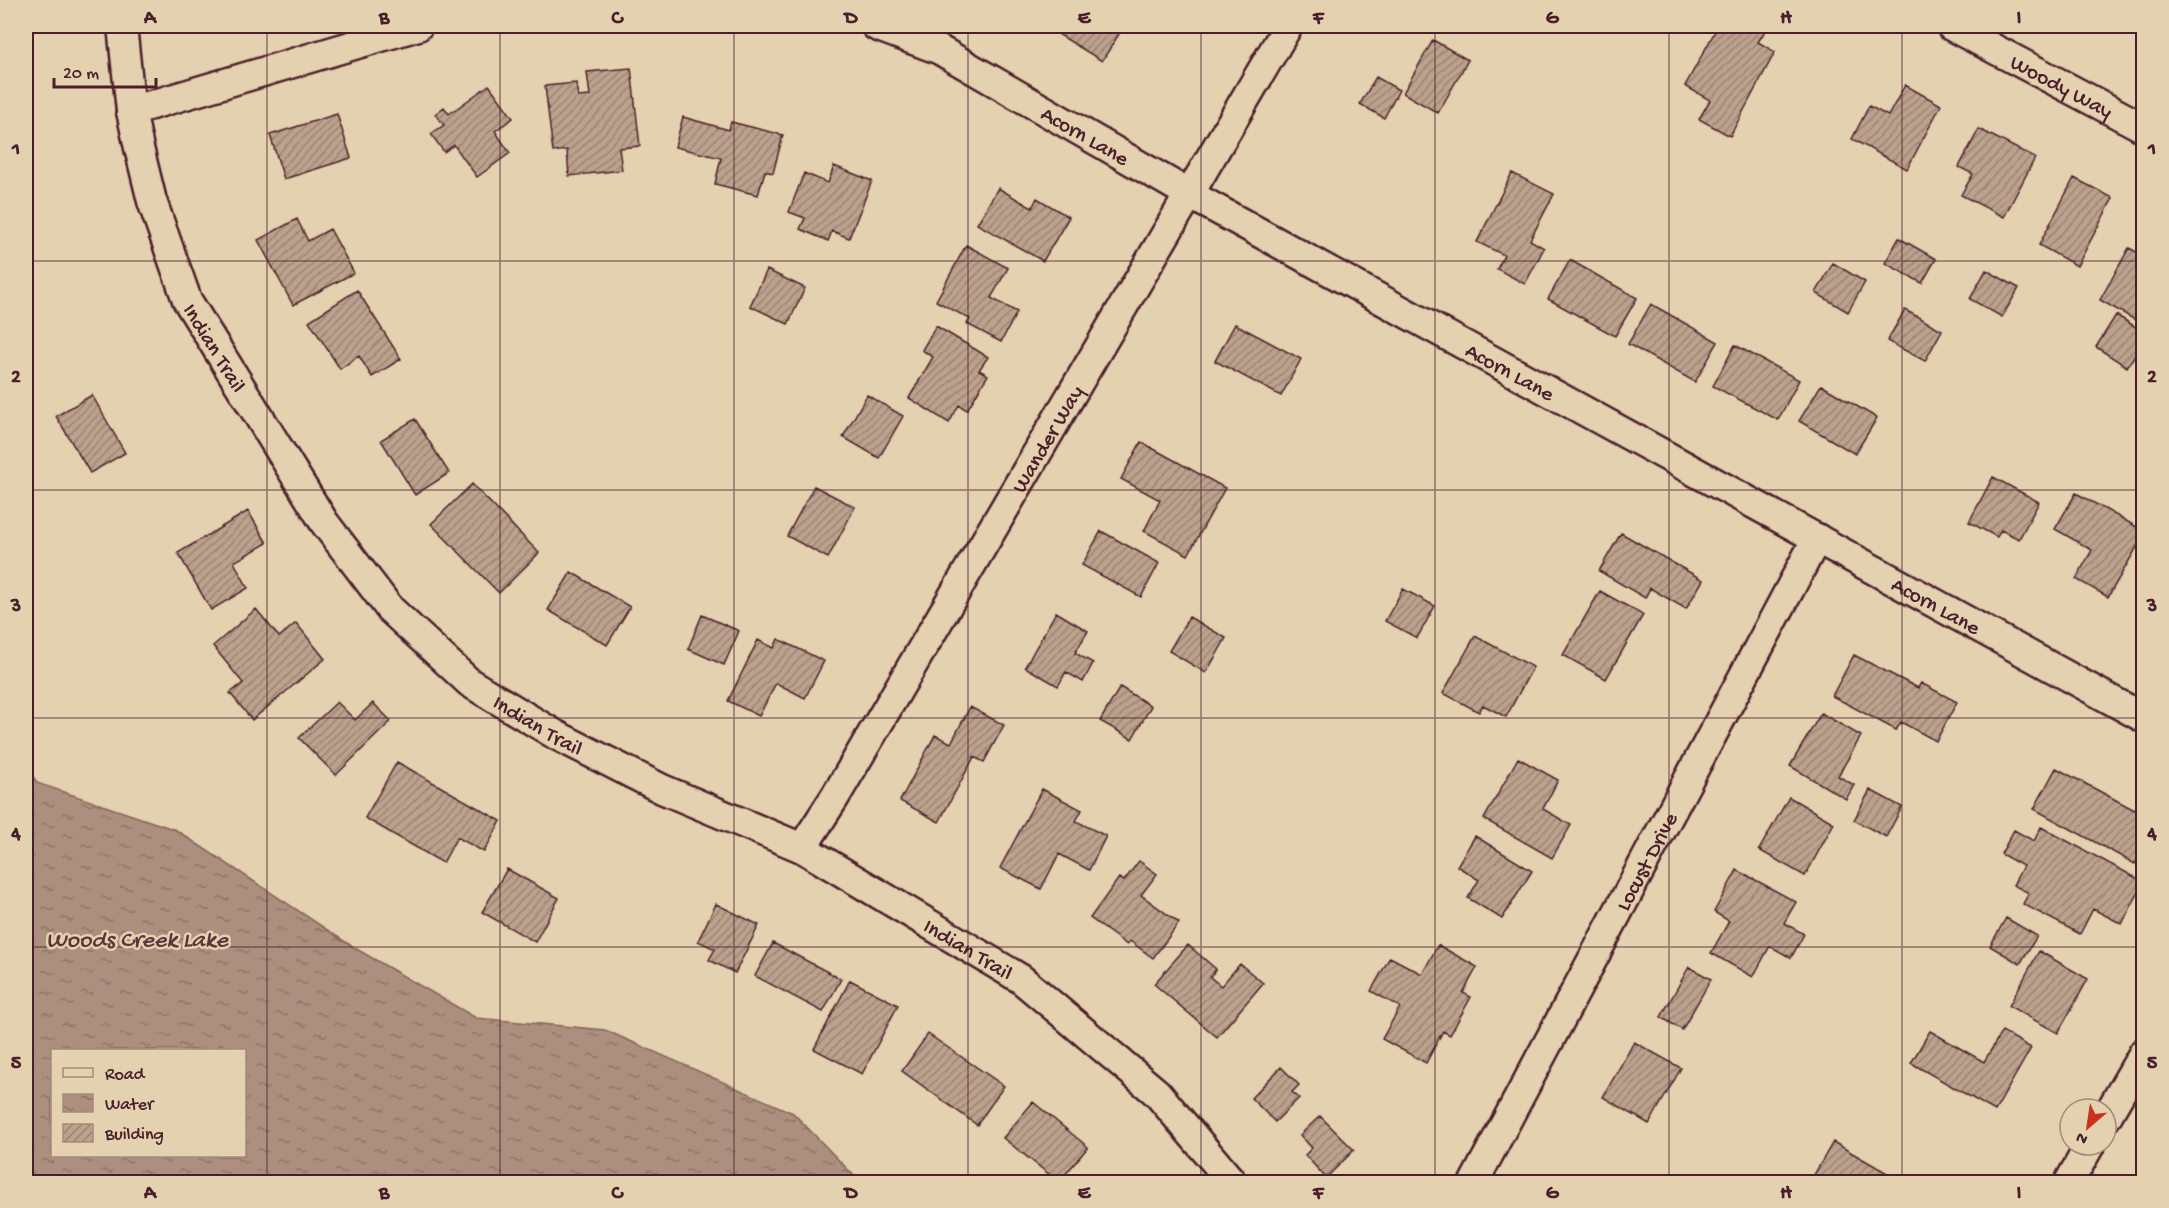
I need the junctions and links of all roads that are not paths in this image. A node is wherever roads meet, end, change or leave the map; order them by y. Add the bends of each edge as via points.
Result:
1 (122, 26) edge
2 (418, 26) edge
3 (876, 26) edge
4 (1288, 26) edge
5 (1951, 26) edge
6 (131, 111) junction
7 (2144, 128) edge
8 (1189, 194) junction
9 (1817, 538) junction
10 (2144, 718) edge
11 (802, 848) junction
12 (2144, 1052) edge
13 (2118, 1097) edge
14 (2083, 1157) edge
15 (1232, 1182) edge
16 (1474, 1182) edge
17 (2069, 1182) edge

1 - 6 street, Indian Trail
2 - 6 street
3 - 8 street, Acorn Lane via 938,49
4 - 8 street, Wander Way
5 - 7 street, Woody Way
6 - 11 street, Indian Trail via 152,201 187,300 324,522 390,609 470,683 556,735 662,789
8 - 9 street, Acorn Lane
8 - 11 street, Wander Way
9 - 10 street, Acorn Lane
9 - 16 street, Locust Drive
11 - 15 street, Indian Trail via 1021,978 1157,1093
12 - 13 street
14 - 17 street

